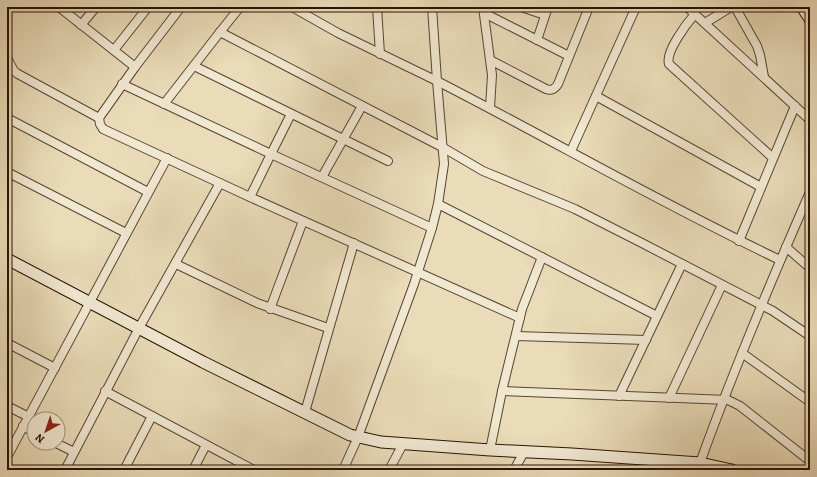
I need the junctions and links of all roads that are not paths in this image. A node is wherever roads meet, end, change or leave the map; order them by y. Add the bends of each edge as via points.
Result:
1 (59, 7) edge
2 (96, 7) edge
3 (148, 7) edge
4 (181, 7) edge
5 (240, 7) edge
6 (292, 7) edge
7 (377, 7) edge
8 (432, 7) edge
9 (522, 7) edge
10 (589, 7) edge
11 (636, 7) edge
12 (687, 7) edge
13 (731, 7) edge
14 (735, 7) edge
15 (802, 7) edge
16 (484, 10) edge
17 (547, 11) edge
18 (695, 14) junction
19 (810, 19) edge
20 (705, 23) junction
21 (82, 25) junction
22 (220, 32) junction
23 (537, 40) junction
24 (114, 50) junction
25 (380, 54) junction
26 (569, 56) junction
27 (7, 58) edge
28 (490, 60) junction
29 (194, 66) junction
30 (135, 67) junction
31 (14, 71) junction
32 (7, 77) edge
33 (764, 77) junction
34 (437, 81) junction
35 (122, 84) junction
36 (596, 96) junction
37 (164, 104) junction
38 (362, 106) junction
39 (795, 106) junction
40 (490, 108) junction
41 (291, 114) junction
42 (7, 118) edge
43 (99, 118) junction
44 (810, 120) edge
45 (343, 139) junction
46 (442, 147) junction
47 (571, 152) junction
48 (271, 154) junction
49 (167, 158) junction
50 (773, 158) junction
51 (388, 161) dead end
52 (7, 172) edge
53 (322, 177) junction
54 (220, 183) junction
55 (761, 187) junction
56 (148, 192) junction
57 (810, 192) edge
58 (250, 197) junction
59 (438, 204) junction
60 (304, 221) junction
61 (432, 228) junction
62 (126, 234) junction
63 (739, 241) junction
64 (354, 243) junction
65 (786, 247) junction
66 (542, 257) junction
67 (7, 259) edge
68 (780, 260) junction
69 (176, 264) junction
70 (682, 264) junction
71 (810, 268) edge
72 (417, 271) junction
73 (722, 285) junction
74 (90, 302) junction
75 (762, 306) junction
76 (270, 309) junction
77 (657, 316) junction
78 (520, 318) junction
79 (139, 328) junction
80 (328, 328) junction
81 (516, 336) junction
82 (810, 336) edge
83 (646, 340) junction
84 (7, 343) edge
85 (742, 353) junction
86 (55, 368) junction
87 (105, 391) junction
88 (502, 391) junction
89 (619, 396) junction
90 (669, 398) junction
91 (723, 400) junction
92 (810, 402) edge
93 (7, 406) edge
94 (32, 411) edge
95 (304, 412) junction
96 (26, 416) edge
97 (152, 416) junction
98 (26, 422) edge
99 (23, 426) junction
100 (26, 428) edge
101 (358, 437) junction
102 (403, 444) junction
103 (206, 445) junction
104 (66, 448) edge
105 (490, 450) junction
106 (74, 452) junction
107 (524, 452) junction
108 (7, 457) edge
109 (810, 461) edge
110 (696, 465) edge
111 (65, 470) edge
112 (124, 470) edge
113 (193, 470) edge
114 (254, 470) edge
115 (343, 470) edge
116 (391, 470) edge
117 (514, 470) edge
118 (732, 470) edge

1 - 21 street
2 - 21 street
3 - 24 street
4 - 30 street
5 - 22 street
6 - 25 street
7 - 25 street
8 - 34 street
9 - 17 street
10 - 26 street
11 - 36 street
12 - 18 street
13 - 20 street
14 - 33 street via 757,46
15 - 19 main road
16 - 23 street
16 - 28 street
17 - 23 street
18 - 20 street
18 - 50 street via 669,56 669,64
20 - 33 street
21 - 24 street
22 - 29 street
22 - 38 street
23 - 26 street
24 - 30 street
25 - 34 street
26 - 28 street via 558,84 551,90
27 - 31 street
28 - 40 street
29 - 37 street
29 - 41 street
30 - 35 street
31 - 32 street
31 - 43 street
33 - 39 street
34 - 40 street
34 - 46 street
35 - 37 street
35 - 43 street
36 - 47 street
36 - 55 street
37 - 48 street
38 - 45 street
38 - 46 street
39 - 44 street
39 - 50 street
40 - 47 street
41 - 45 street
41 - 48 street
42 - 56 street
43 - 49 street via 103,129
45 - 51 street
45 - 53 street
46 - 59 street via 444,164
46 - 70 street via 483,171 575,209
47 - 63 street
48 - 53 street
48 - 58 street
49 - 54 street
49 - 56 street
50 - 55 street
52 - 62 street
53 - 61 street
54 - 58 street
54 - 69 street
55 - 63 street
56 - 62 street
57 - 65 street
58 - 60 street
59 - 61 street
59 - 66 street
60 - 64 street
60 - 76 street
61 - 72 street
62 - 74 street
63 - 68 street
64 - 72 street
64 - 80 street
65 - 68 street
65 - 71 street
66 - 77 street
66 - 78 street
67 - 74 main road
68 - 75 street
69 - 76 street
69 - 79 street
70 - 73 street
70 - 77 street
72 - 78 street
72 - 101 street
73 - 75 street
73 - 90 street
74 - 79 main road
74 - 86 street
75 - 82 street
75 - 85 street
76 - 80 street
77 - 83 street
78 - 81 street
79 - 87 street
79 - 95 main road
80 - 95 street
81 - 83 street
81 - 88 street
83 - 89 street
84 - 86 street
85 - 91 street
85 - 92 street
86 - 94 street
87 - 97 street
87 - 106 street
88 - 89 street
88 - 105 street
89 - 90 street
90 - 91 street
91 - 109 street via 740,406
91 - 110 street
93 - 96 street
95 - 101 main road via 350,436
97 - 103 street
97 - 112 street
98 - 99 street
99 - 100 street
99 - 108 street
101 - 102 main road
101 - 115 street
102 - 105 main road
102 - 116 street
103 - 113 street
103 - 114 street
104 - 106 street
105 - 107 main road
106 - 111 street
107 - 110 main road
107 - 117 street
110 - 118 main road

